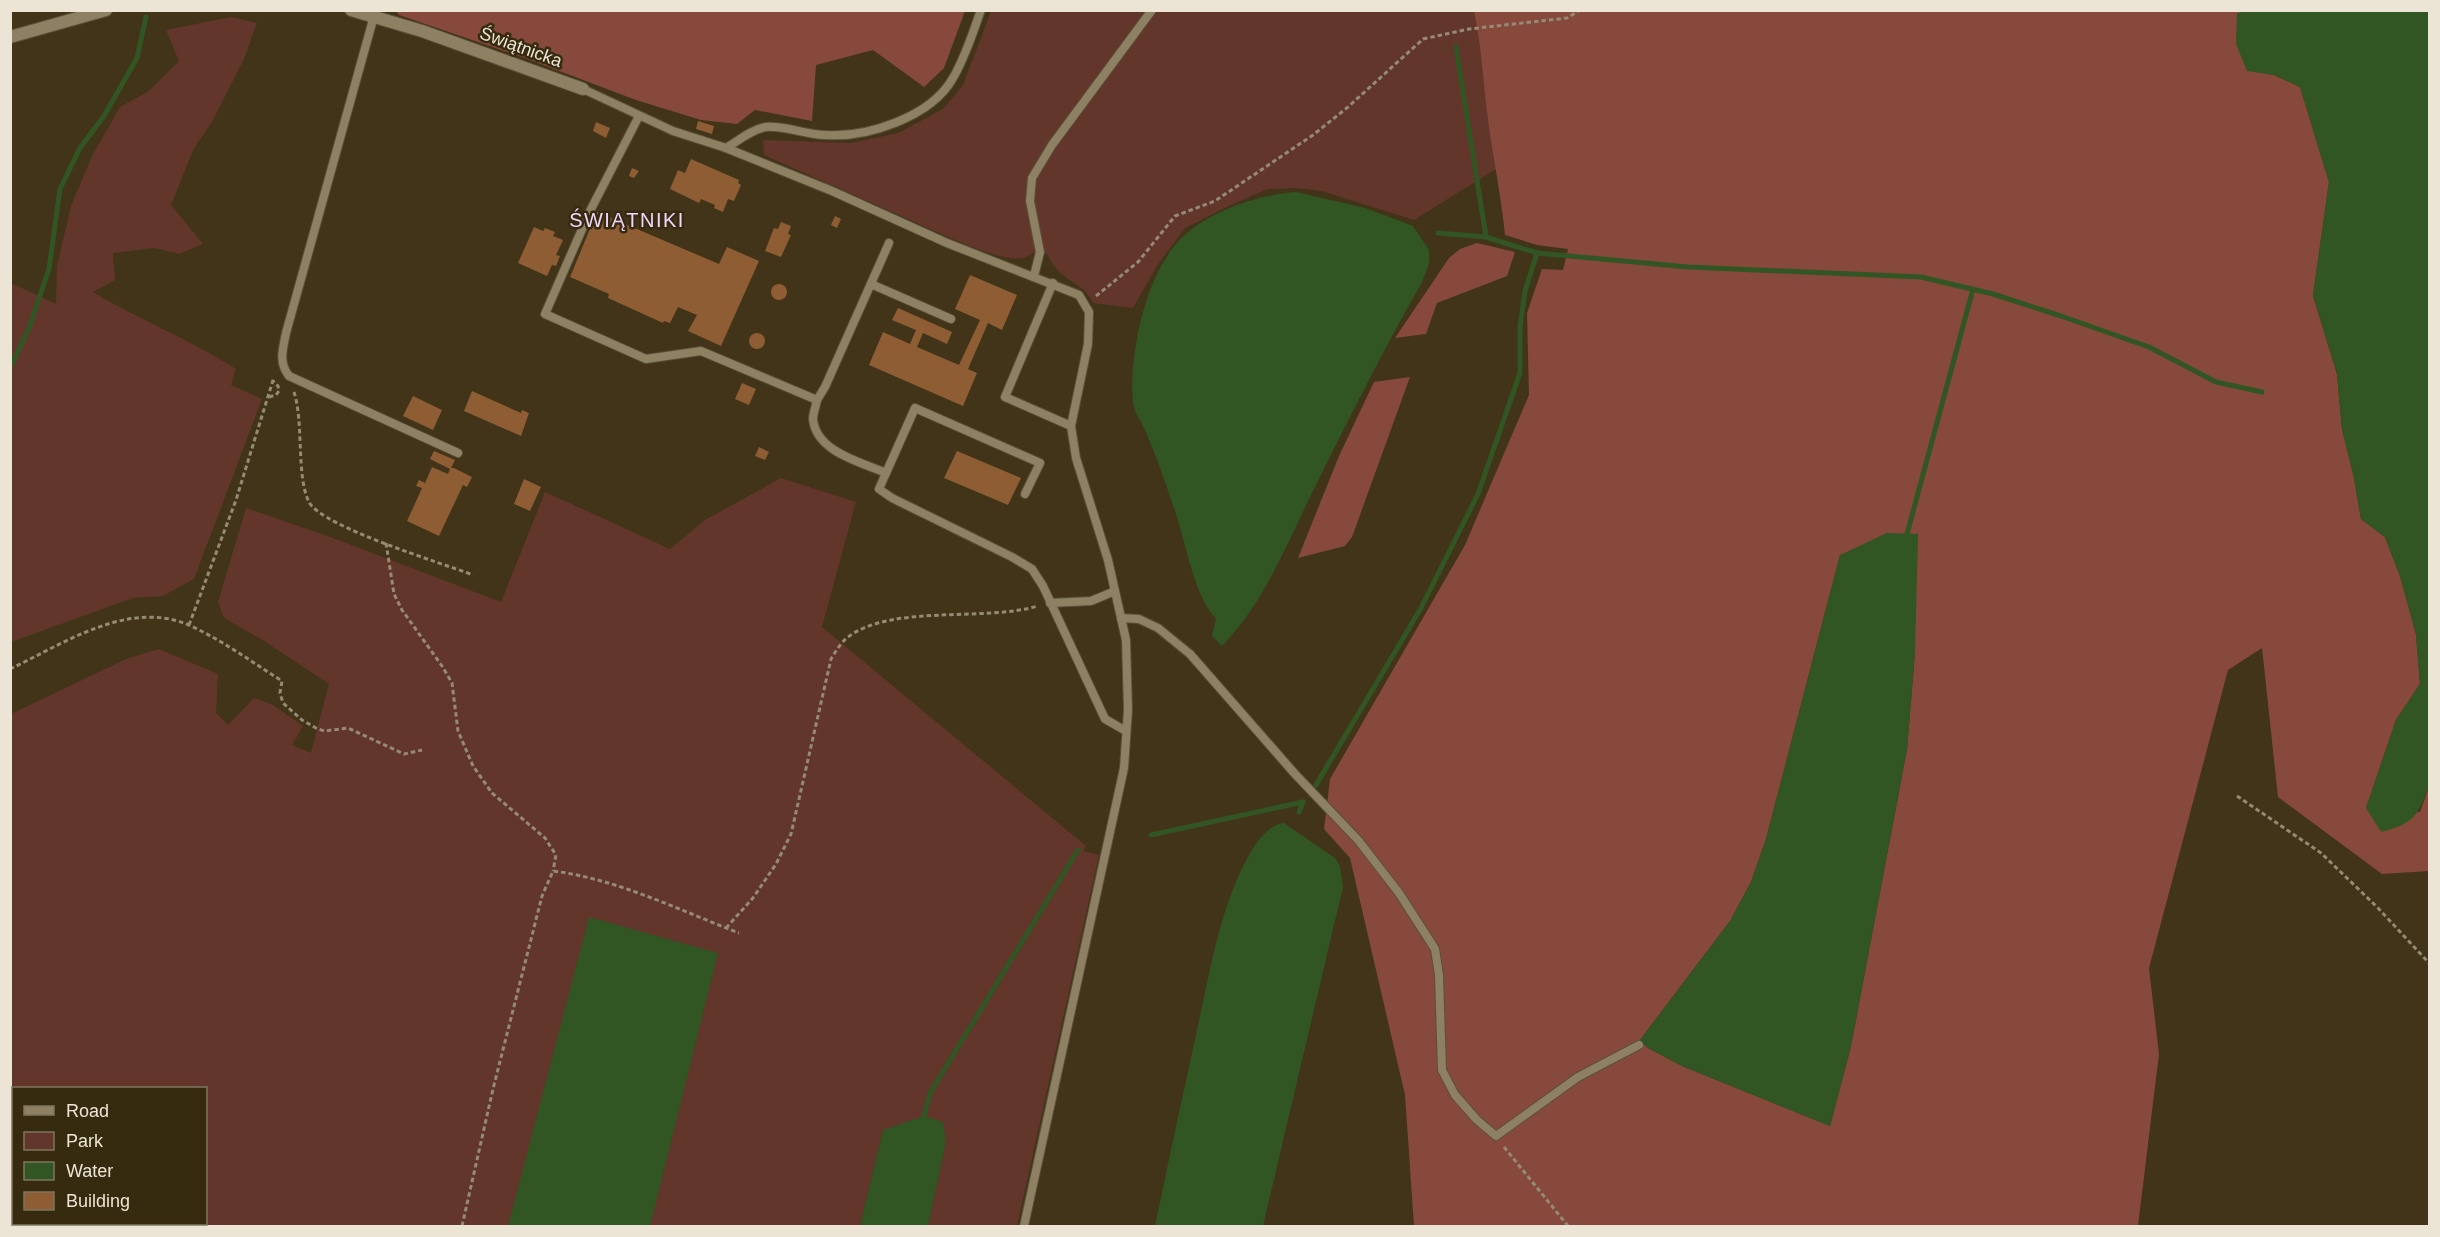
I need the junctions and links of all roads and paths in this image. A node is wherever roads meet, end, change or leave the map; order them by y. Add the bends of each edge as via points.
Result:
1 (106, 10) edge
2 (351, 10) edge
3 (981, 10) edge
4 (1152, 10) edge
5 (1580, 10) edge
6 (374, 16) junction
7 (10, 38) edge
8 (583, 89) joint
9 (639, 116) junction
10 (726, 148) junction
11 (889, 243) dead end
12 (1034, 276) junction
13 (1053, 283) junction
14 (871, 284) junction
15 (1085, 305) junction
16 (951, 319) dead end
17 (282, 367) junction
18 (289, 376) junction
19 (273, 381) junction
20 (269, 397) junction
21 (817, 400) junction
22 (1071, 426) junction
23 (458, 453) dead end
24 (886, 472) junction
25 (1025, 494) dead end
26 (386, 543) junction
27 (473, 575) dead end
28 (1115, 591) junction
29 (1050, 603) junction
30 (1121, 618) junction
31 (189, 625) junction
32 (10, 669) edge
33 (1126, 731) junction
34 (422, 750) dead end
35 (2237, 796) dead end
36 (553, 871) junction
37 (726, 928) junction
38 (739, 933) dead end
39 (2430, 964) edge
40 (1639, 1045) dead end
41 (1496, 1136) junction
42 (462, 1227) edge
43 (1024, 1227) edge
44 (1568, 1227) edge

1 - 7 street
2 - 6 street, Świątnicka
3 - 10 lane via 948,87 903,119 872,131 849,134 825,135 767,127
4 - 12 lane via 1032,178 1030,201 1040,252
5 - 15 path via 1567,18 1469,29 1423,39 1313,135 1215,201 1175,216 1138,262
6 - 8 street, Świątnicka
6 - 17 lane via 289,321
8 - 9 lane, Świątnicka
9 - 10 lane, Świątnicka
9 - 21 lane via 590,211 545,314 646,359 701,351
10 - 12 lane, Świątnicka
11 - 14 lane
12 - 13 lane, Świątnicka
13 - 15 lane, Świątnicka via 1079,295
13 - 22 lane via 1005,397
14 - 16 lane
14 - 21 lane
15 - 22 lane via 1089,312 1088,344
17 - 18 lane
17 - 19 path
18 - 23 lane
18 - 26 path via 297,401 309,501 326,518
19 - 20 path
19 - 20 path via 279,391
20 - 31 path
21 - 24 lane via 813,418 820,438 836,452
22 - 28 lane via 1076,458
24 - 25 lane via 915,408 1040,463
24 - 29 lane via 879,489 1032,569
26 - 27 path
26 - 36 path via 394,594 452,683 458,731 473,766 492,793 545,838 556,855
28 - 29 lane via 1091,601
28 - 30 lane
29 - 33 lane via 1105,719
29 - 37 path via 1011,613 875,623 846,638 831,659 791,834 753,898
30 - 33 lane via 1126,640
30 - 41 lane via 1139,619 1158,628 1190,654 1358,840 1400,893 1435,949 1443,1070 1455,1095
31 - 32 path via 164,618 133,617
31 - 34 path via 282,681 283,703 316,728 348,728 404,754
33 - 43 lane via 1124,768
35 - 39 path via 2321,853
36 - 37 path via 622,888
36 - 42 path via 536,918
37 - 38 path
40 - 41 lane via 1578,1077
41 - 44 path

